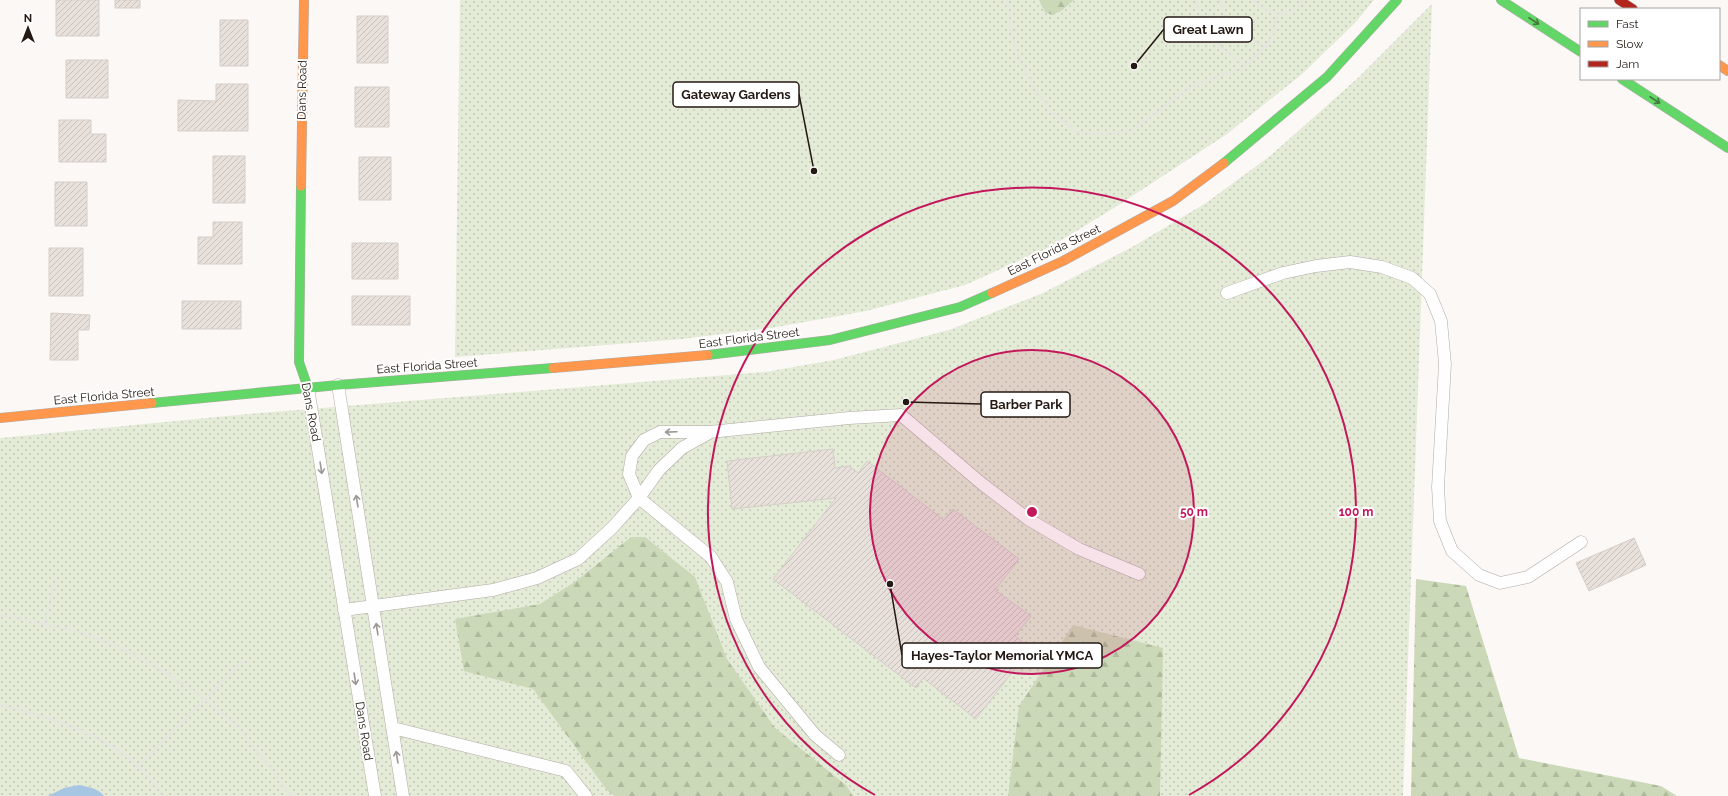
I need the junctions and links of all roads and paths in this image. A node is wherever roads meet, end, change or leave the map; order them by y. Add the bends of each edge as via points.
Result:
1 (304, 0) edge
2 (1007, 0) edge
3 (1196, 0) edge
4 (1220, 0) edge
5 (1254, 0) edge
6 (1304, 0) edge
7 (1397, 0) edge
8 (1501, 0) edge
9 (1619, 0) edge
10 (1631, 8) edge
11 (1278, 14) junction
12 (1266, 47) junction
13 (1580, 51) edge
14 (1247, 65) junction
15 (1624, 80) edge
16 (1728, 148) edge
17 (1227, 293) dead end
18 (338, 385) junction
19 (308, 388) junction
20 (0, 418) edge
21 (710, 432) junction
22 (639, 498) junction
23 (1581, 542) dead end
24 (1139, 574) dead end
25 (55, 578) dead end
26 (374, 607) junction
27 (344, 610) junction
28 (0, 616) edge
29 (45, 625) junction
30 (242, 662) dead end
31 (205, 700) junction
32 (0, 704) edge
33 (393, 728) junction
34 (839, 755) dead end
35 (138, 767) junction
36 (163, 796) edge
37 (290, 796) edge
38 (375, 796) edge
39 (403, 796) edge
40 (586, 796) edge

1 - 19 main road, Dans Road via 299,362
2 - 14 path via 1010,28 1016,50 1029,79 1051,112 1077,132 1105,134 1131,131 1186,90
3 - 14 path via 1210,34 1226,53
4 - 12 path via 1233,26 1249,40
5 - 11 path via 1269,13
6 - 11 path via 1296,9
7 - 18 main road, East Florida Street via 1327,77 1239,152 1172,201 1063,261 960,307 830,340 696,357
8 -> 13 main road
9 - 10 main road
11 - 12 path via 1273,34
12 - 14 path
15 -> 16 main road
17 - 23 lane via 1283,272 1350,262 1382,267 1412,278 1430,294 1441,321 1445,364 1438,487 1440,521 1452,552 1479,575 1500,583 1528,577
18 - 19 main road, East Florida Street
26 -> 18 lane
19 - 20 main road, East Florida Street
19 -> 27 lane, Dans Road
21 - 22 lane via 682,448 659,470
21 -> 22 lane via 660,432 644,440 632,456 629,474
21 - 24 lane via 901,415 1028,519 1079,549
22 - 26 lane via 612,528 578,559 537,578 493,590
22 - 34 lane via 711,557 727,582 736,619 759,667 815,735
25 - 29 path
26 - 27 lane
33 -> 26 lane
27 -> 38 lane, Dans Road
28 - 29 path
29 - 31 path via 81,633 111,644 148,663
30 - 31 path
31 - 35 path
31 - 37 path via 242,732
32 - 35 path via 48,717 92,734
39 -> 33 lane
33 - 40 lane via 566,771
35 - 36 path

